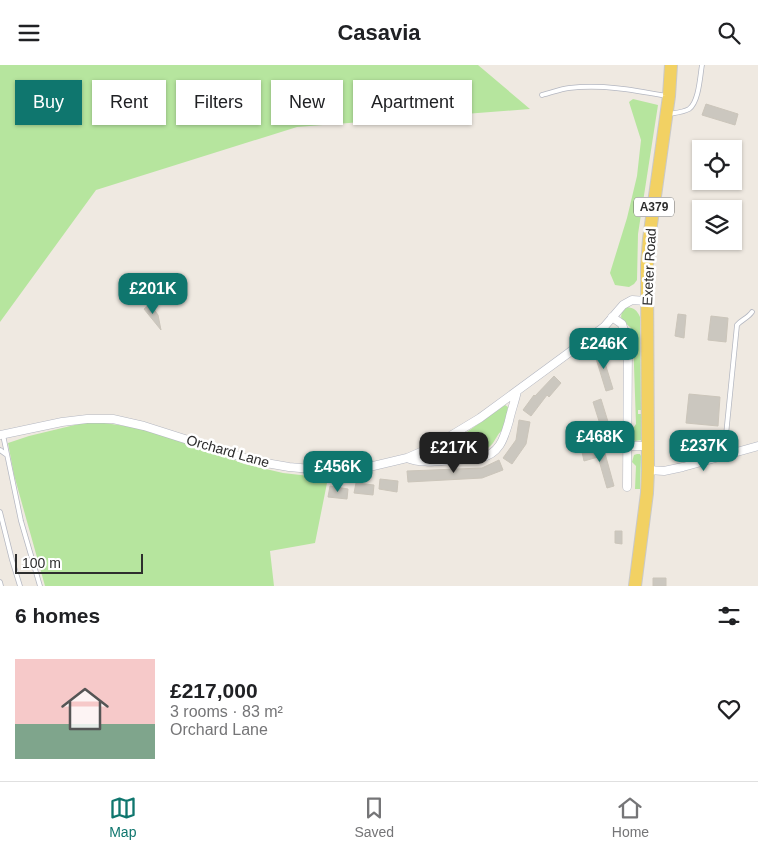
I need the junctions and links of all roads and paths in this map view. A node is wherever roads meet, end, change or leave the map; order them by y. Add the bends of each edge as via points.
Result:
1 (671, 65) edge
2 (702, 65) edge
3 (542, 95) dead end
4 (669, 96) junction
5 (667, 114) junction
6 (646, 301) junction
7 (752, 311) dead end
8 (612, 317) junction
9 (518, 391) junction
10 (2, 435) edge
11 (628, 446) junction
12 (649, 446) junction
13 (758, 446) edge
14 (0, 450) edge
15 (7, 455) junction
16 (724, 455) junction
17 (407, 458) junction
18 (648, 470) junction
19 (627, 487) dead end
20 (0, 512) edge
21 (0, 581) edge
22 (1, 586) edge
23 (20, 586) edge
24 (40, 586) edge
25 (635, 586) edge

1 - 4 main road, Exeter Road / A379
2 - 5 lane via 690,109
3 - 4 lane via 567,88 596,86
4 - 5 main road, Exeter Road / A379
5 - 6 main road, Exeter Road / A379 via 649,239
6 - 8 street, Orchard Lane via 627,302
6 - 12 main road, Exeter Road / A379
7 - 16 lane via 737,325
8 - 9 street, Orchard Lane via 604,327
8 - 11 street via 622,325 628,343
9 - 17 street, Orchard Lane via 432,447
9 - 17 street via 502,443 495,451 478,459 416,462
10 - 15 lane
10 - 17 street, Orchard Lane via 62,421 113,419 254,461 289,467 333,471
11 - 12 street
11 - 19 street
12 - 18 main road, Exeter Road / A379
13 - 16 street
14 - 15 lane
15 - 24 lane via 21,521
16 - 18 street via 664,471
18 - 25 main road, A379
20 - 23 lane
21 - 22 lane

